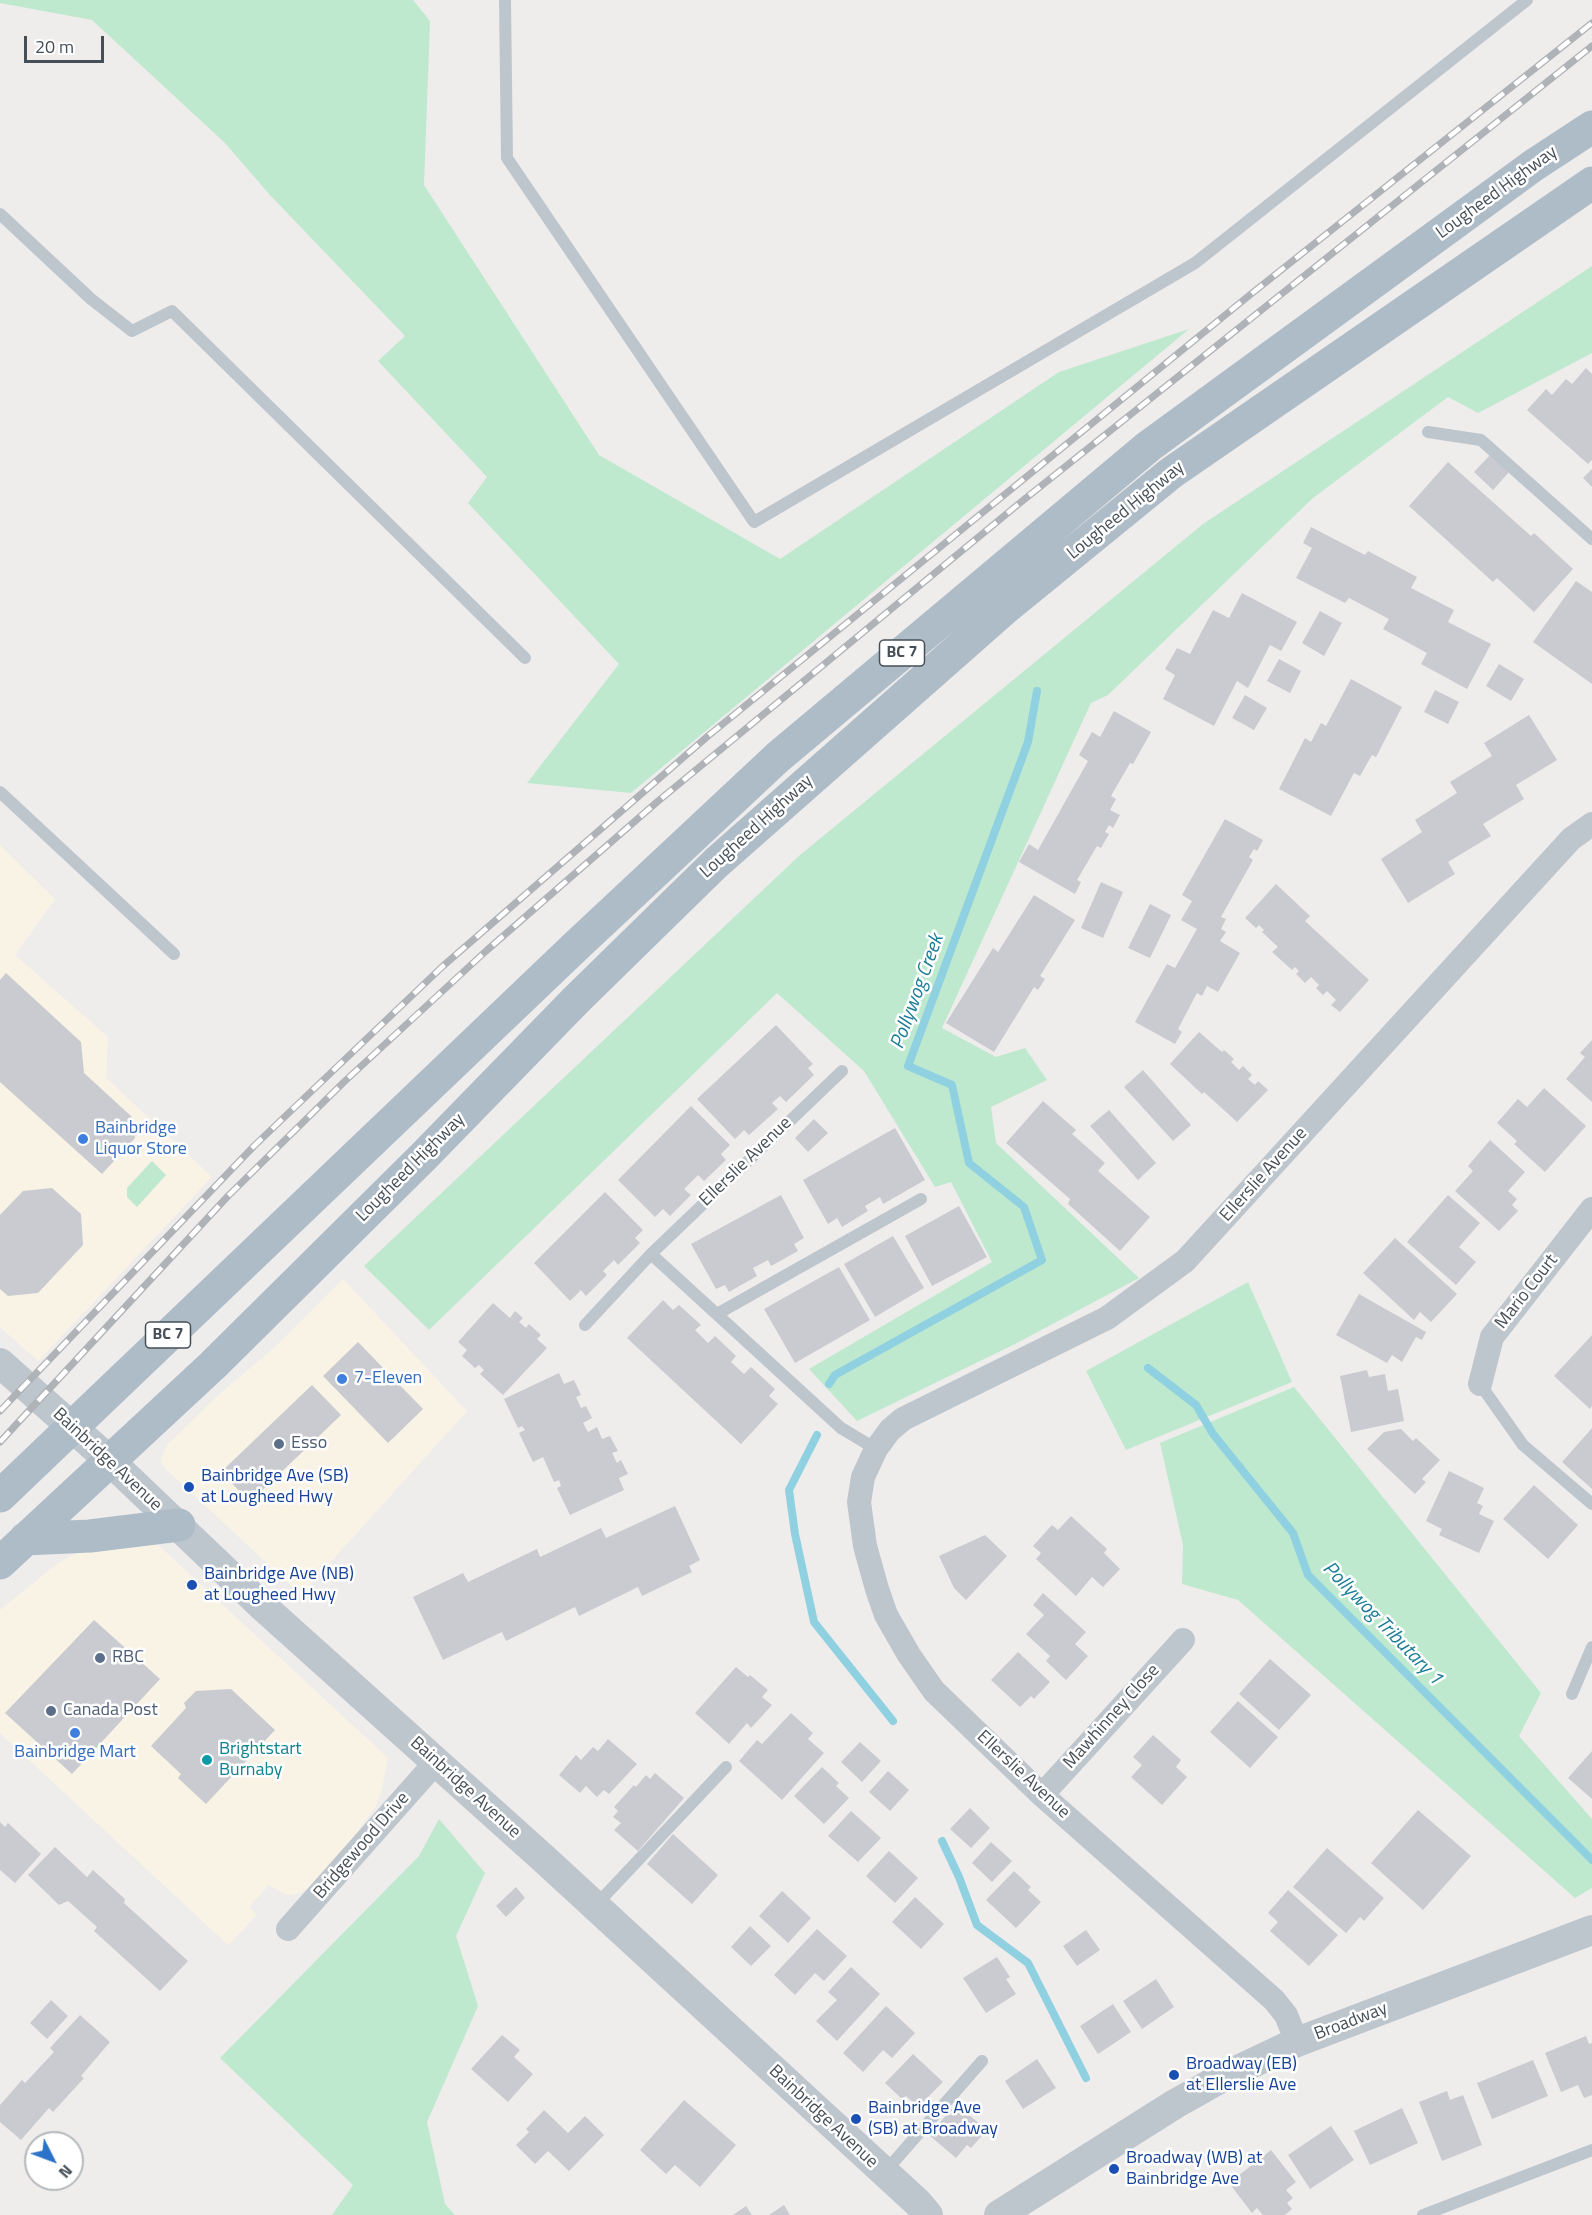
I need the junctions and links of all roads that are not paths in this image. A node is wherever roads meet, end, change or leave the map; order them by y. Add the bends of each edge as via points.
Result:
1 (505, 0) edge
2 (1527, 0) edge
3 (1592, 127) edge
4 (1592, 183) edge
5 (0, 214) edge
6 (1428, 432) dead end
7 (1592, 539) edge
8 (525, 658) dead end
9 (0, 792) edge
10 (1592, 824) edge
11 (174, 954) dead end
12 (842, 1071) dead end
13 (921, 1200) dead end
14 (1592, 1209) edge
15 (651, 1254) junction
16 (717, 1314) junction
17 (585, 1324) dead end
18 (0, 1363) edge
19 (1480, 1384) joint
20 (71, 1426) junction
21 (876, 1449) junction
22 (110, 1461) junction
23 (0, 1496) edge
24 (1592, 1504) edge
25 (178, 1525) junction
26 (25, 1539) junction
27 (0, 1563) edge
28 (1183, 1640) dead end
29 (1592, 1647) edge
30 (1572, 1695) dead end
31 (436, 1762) junction
32 (726, 1767) dead end
33 (1042, 1795) junction
34 (595, 1906) junction
35 (288, 1929) dead end
36 (1592, 1930) edge
37 (1297, 2042) junction
38 (982, 2061) dead end
39 (1592, 2150) edge
40 (884, 2174) junction
41 (928, 2215) edge
42 (999, 2215) edge
43 (1423, 2215) edge

1 - 2 lane via 507,158 754,522 1195,263
3 - 20 main road, Lougheed Highway / BC 7 via 1534,165 1149,446 778,757
4 - 22 main road, Lougheed Highway / BC 7 via 1172,473 1003,610 716,863 330,1250
5 - 8 lane via 91,299 132,331 172,311
6 - 7 lane via 1481,440
9 - 11 lane
10 - 21 street, Ellerslie Avenue via 1571,839 1185,1261 1107,1318 903,1419
12 - 15 lane, Ellerslie Avenue
13 - 16 lane
14 - 19 street, Mario Court via 1492,1337
15 - 16 lane
15 - 17 lane, Ellerslie Avenue
16 - 21 lane via 841,1428
18 - 20 street, Bainbridge Avenue
19 - 24 lane via 1523,1445
20 - 22 street, Bainbridge Avenue
20 - 23 main road, Lougheed Highway / BC 7
21 - 33 street, Ellerslie Avenue via 863,1477 859,1502 865,1546 886,1615 934,1691
22 - 25 street, Bainbridge Avenue
22 - 26 main road, Lougheed Highway / BC 7
25 - 26 main road
25 - 31 street, Bainbridge Avenue
26 - 27 main road, Lougheed Highway / BC 7
28 - 33 street, Mawhinney Close
29 - 30 lane
31 - 34 street, Bainbridge Avenue
31 - 35 street, Bridgewood Drive
32 - 34 lane
33 - 37 street, Ellerslie Avenue via 1274,2000 1286,2015
34 - 40 street, Bainbridge Avenue
36 - 37 street, Broadway
37 - 42 street, Broadway via 1175,2104
38 - 40 lane
39 - 43 lane
40 - 41 street, Bainbridge Avenue

